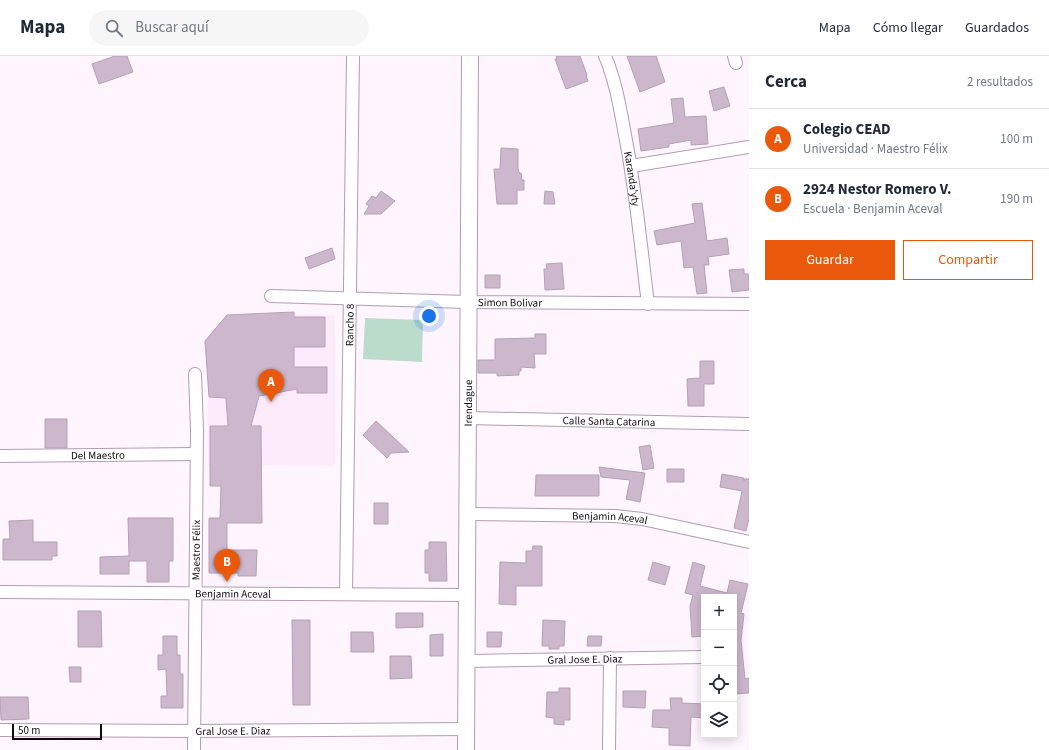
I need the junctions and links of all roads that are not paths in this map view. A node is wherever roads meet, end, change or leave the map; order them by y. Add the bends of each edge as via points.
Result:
1 (353, 56) edge
2 (470, 56) edge
3 (605, 56) edge
4 (749, 147) edge
5 (631, 166) junction
6 (271, 296) dead end
7 (350, 298) junction
8 (467, 302) junction
9 (648, 304) junction
10 (749, 304) edge
11 (195, 374) dead end
12 (468, 418) junction
13 (749, 424) edge
14 (196, 454) junction
15 (0, 456) edge
16 (468, 514) junction
17 (749, 542) edge
18 (0, 592) edge
19 (195, 593) junction
20 (346, 594) junction
21 (466, 595) junction
22 (701, 657) edge
23 (610, 658) junction
24 (466, 661) junction
25 (466, 729) junction
26 (0, 730) edge
27 (195, 731) junction
28 (194, 750) edge
29 (466, 750) edge
30 (609, 750) edge

1 - 7 street, Rancho 8
2 - 8 street, Irendague
3 - 5 street, Karanda'yty via 617,91
4 - 5 street
5 - 9 street, Karanda'yty
6 - 7 street, Simon Bolivar
7 - 8 street, Simon Bolivar
7 - 20 street, Rancho 8
8 - 9 street, Simon Bolivar
8 - 12 street, Irendague
9 - 10 street, Simon Bolivar
11 - 14 street, Maestro Félix
12 - 13 street, Calle Santa Catarina
12 - 16 street, Irendague
14 - 15 street, Del Maestro
14 - 19 street, Maestro Félix
16 - 17 street, Benjamin Aceval via 615,516 642,519
16 - 21 street, Irendague
18 - 19 street, Benjamin Aceval
19 - 20 street, Benjamin Aceval
19 - 27 street, Maestro Félix
20 - 21 street, Benjamin Aceval
21 - 24 street, Irendague
22 - 23 street, Gral Jose E. Diaz
23 - 24 street, Gral Jose E. Diaz
23 - 30 street
24 - 25 street, Irendague
25 - 27 street, Gral Jose E. Diaz
25 - 29 street, Irendague
26 - 27 street, Gral Jose E. Diaz
27 - 28 street, Maestro Félix

